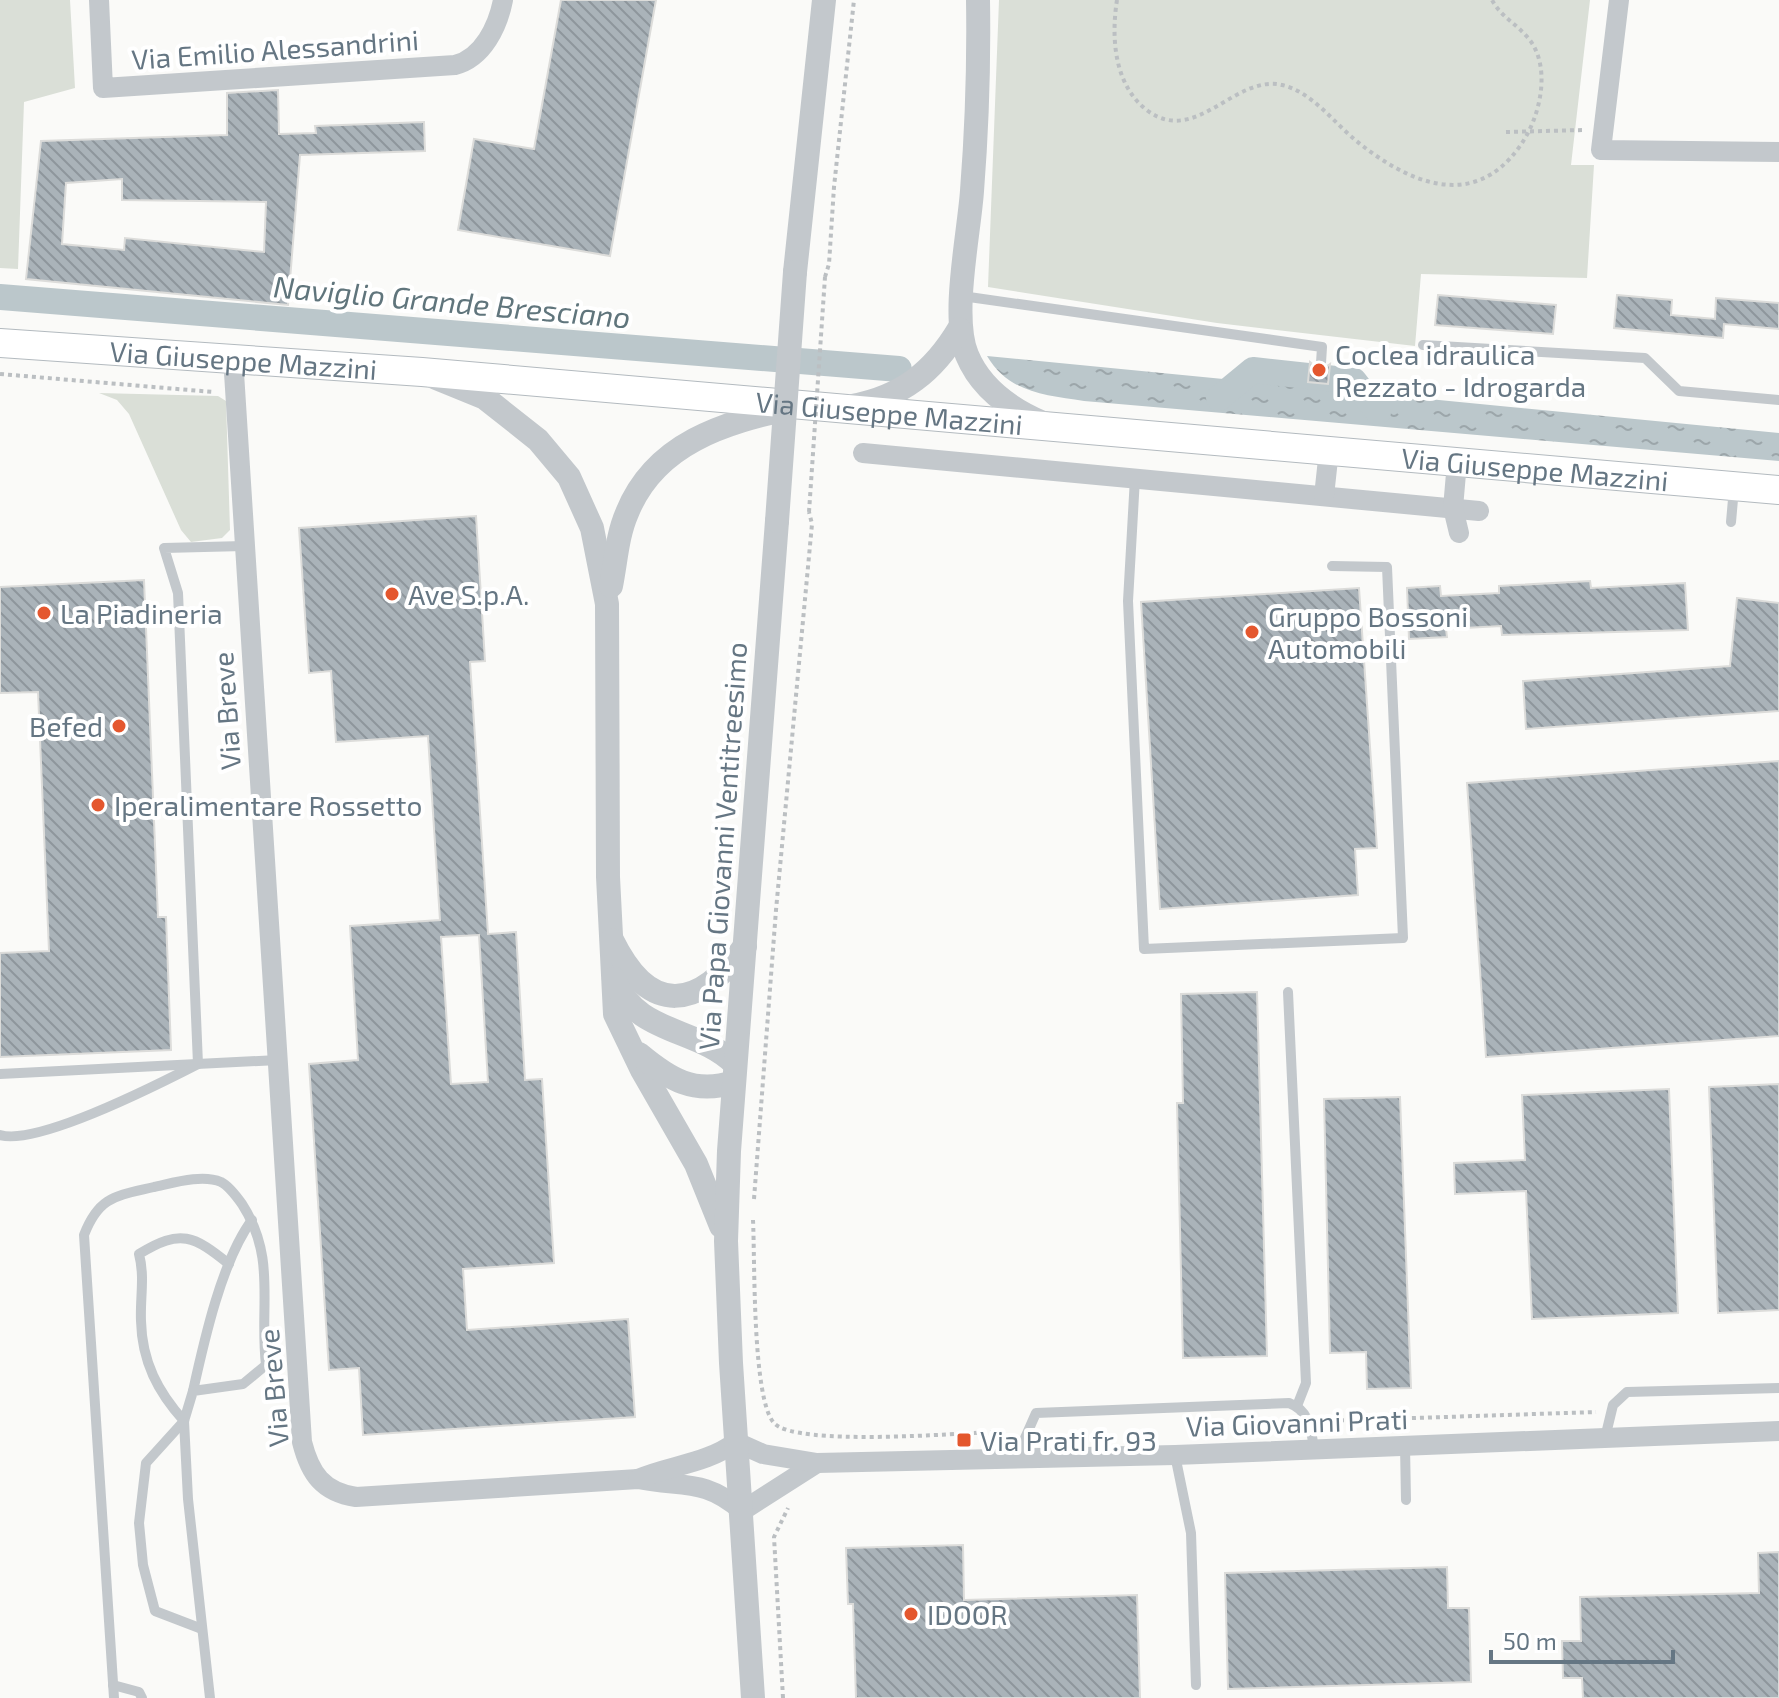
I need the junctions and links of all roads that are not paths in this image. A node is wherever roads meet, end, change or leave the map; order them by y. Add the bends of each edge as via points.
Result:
1 (99, 0) edge
2 (503, 0) edge
3 (824, 0) edge
4 (978, 0) edge
5 (1619, 0) edge
6 (1779, 152) edge
7 (962, 296) junction
8 (959, 329) junction
9 (0, 343) edge
10 (1423, 345) dead end
11 (233, 357) junction
12 (1321, 363) dead end
13 (422, 372) junction
14 (1779, 400) edge
15 (806, 404) junction
16 (844, 408) junction
17 (1049, 425) junction
18 (1329, 450) junction
19 (863, 453) dead end
20 (1457, 462) junction
21 (1135, 478) junction
22 (1735, 486) junction
23 (1779, 490) edge
24 (1324, 496) junction
25 (1453, 508) junction
26 (1479, 511) dead end
27 (1731, 522) dead end
28 (1459, 533) dead end
29 (244, 546) junction
30 (1130, 564) junction
31 (1143, 564) dead end
32 (1332, 566) dead end
33 (607, 604) junction
34 (610, 934) junction
35 (747, 944) junction
36 (611, 972) junction
37 (1288, 992) dead end
38 (631, 1047) junction
39 (278, 1060) junction
40 (198, 1064) junction
41 (735, 1073) junction
42 (0, 1074) edge
43 (0, 1135) edge
44 (252, 1220) junction
45 (726, 1241) junction
46 (229, 1264) junction
47 (1779, 1388) edge
48 (193, 1391) junction
49 (1297, 1406) junction
50 (184, 1421) junction
51 (1779, 1431) edge
52 (1605, 1438) junction
53 (736, 1442) junction
54 (1405, 1446) junction
55 (1314, 1449) junction
56 (1175, 1455) junction
57 (1017, 1456) junction
58 (817, 1463) junction
59 (638, 1479) junction
60 (1406, 1500) dead end
61 (742, 1511) junction
62 (202, 1629) junction
63 (113, 1685) junction
64 (1196, 1685) dead end
65 (114, 1698) edge
66 (142, 1698) edge
67 (210, 1698) edge
68 (753, 1698) edge

1 - 2 street, Via Emilio Alessandrini via 103,88 455,65 474,55 493,31
3 - 35 street, Via Papa Giovanni Ventitreesimo, bridge via 795,272
4 - 7 street via 972,190
5 - 6 street via 1602,140
7 - 8 street
7 - 12 lane via 1322,347
8 - 16 street via 944,354 913,383 874,402
8 - 17 street via 967,355 989,388 1022,414
9 - 11 main road, Via Giuseppe Mazzini
10 - 14 lane via 1645,358 1679,391
11 - 13 main road, Via Giuseppe Mazzini
11 - 29 street, Via Breve
13 - 15 main road, Via Giuseppe Mazzini
13 - 33 street via 485,398 513,417 560,466 592,528
15 - 16 main road, Via Giuseppe Mazzini
15 - 33 street via 715,429 681,446 655,468 627,512
16 - 17 main road, Via Giuseppe Mazzini
17 - 18 main road, Via Giuseppe Mazzini
18 - 20 main road, Via Giuseppe Mazzini
18 - 24 street
19 - 21 street
20 - 22 main road, Via Giuseppe Mazzini
20 - 25 street
21 - 24 street
21 - 30 lane
22 - 23 main road, Via Giuseppe Mazzini
22 - 27 lane
24 - 25 street
25 - 26 street
25 - 28 street
29 - 39 street, Via Breve
29 - 40 lane via 164,548 178,593
30 - 31 lane
30 - 32 lane via 1144,949 1403,938 1387,567
33 - 34 street
34 - 35 street via 631,974 672,995 715,982
34 - 36 street
35 - 41 street, Via Papa Giovanni Ventitreesimo
36 - 38 street via 615,1014
36 - 41 street via 641,1016 711,1044
37 - 49 lane via 1306,1383
38 - 41 street via 682,1084 708,1088
38 - 45 street via 696,1164
39 - 40 lane
39 - 59 street, Via Breve via 302,1442 319,1481 334,1494 356,1497
40 - 42 lane
40 - 43 lane via 44,1131
41 - 45 street, Via Papa Giovanni Ventitreesimo
44 - 46 lane via 235,1242
44 - 48 lane via 263,1244 266,1365 243,1384
44 - 63 lane via 220,1182 185,1180 106,1200 94,1210 84,1235
45 - 53 street, Via Papa Giovanni Ventitreesimo
46 - 48 lane
46 - 50 lane via 197,1238 172,1238 139,1254 144,1274 141,1323 150,1372 158,1391
47 - 52 lane via 1627,1392 1613,1405
48 - 50 lane
49 - 55 lane via 1310,1421
49 - 57 lane via 1036,1413
50 - 62 lane
50 - 62 lane via 146,1463 139,1523 155,1611
51 - 52 street, Via Giovanni Prati
52 - 54 street, Via Giovanni Prati
53 - 58 street, Via Giovanni Prati via 763,1454
53 - 59 street via 718,1455
53 - 61 street, Via Papa Giovanni Ventitreesimo
54 - 55 street, Via Giovanni Prati
54 - 60 lane
55 - 56 street, Via Giovanni Prati
56 - 57 street, Via Giovanni Prati
56 - 64 lane via 1191,1533
57 - 58 street, Via Giovanni Prati
58 - 61 street
59 - 61 street via 698,1485 721,1493
61 - 68 street, Via Papa Giovanni Ventitreesimo
62 - 67 lane
63 - 65 lane
63 - 66 lane via 139,1692

